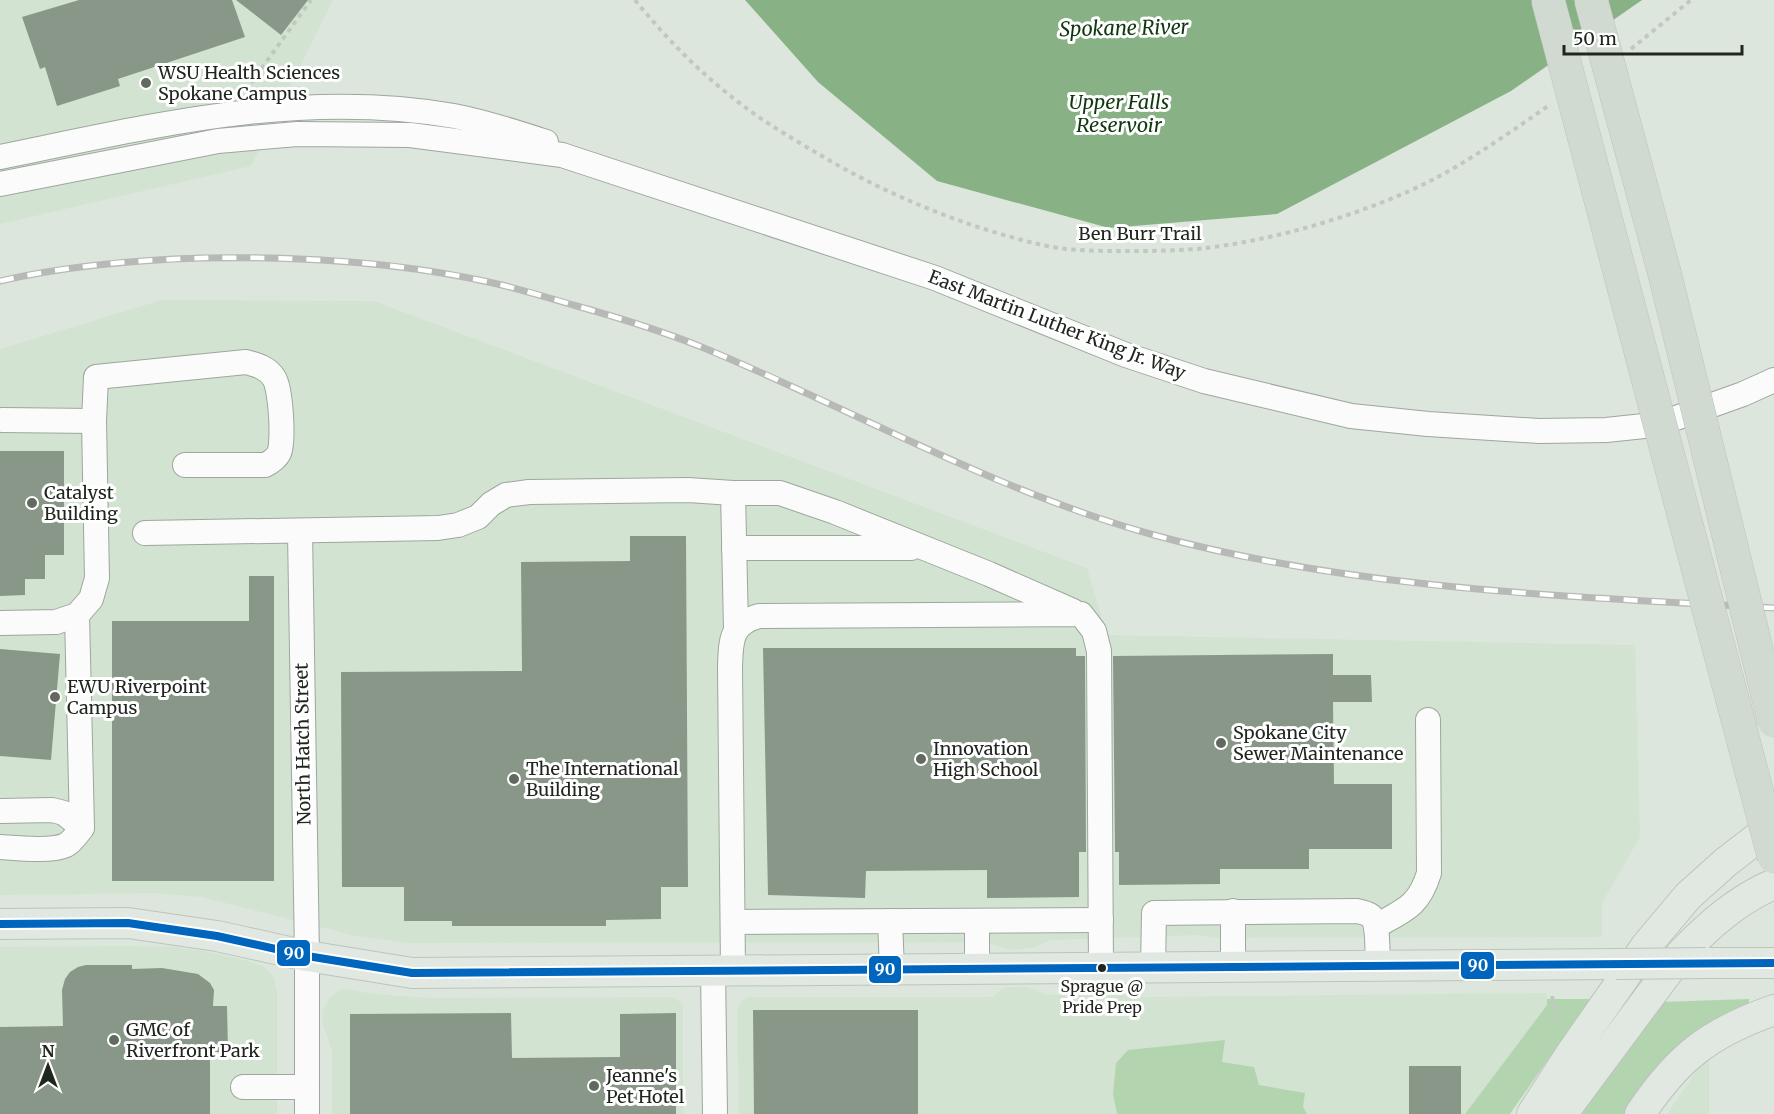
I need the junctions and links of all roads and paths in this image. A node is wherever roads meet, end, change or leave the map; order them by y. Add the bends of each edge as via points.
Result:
1 (311, 0) edge
2 (635, 0) edge
3 (1548, 0) edge
4 (1591, 0) edge
5 (1691, 0) edge
6 (1624, 55) dead end
7 (251, 83) dead end
8 (1551, 105) dead end
9 (562, 155) junction
10 (0, 157) edge
11 (0, 184) edge
12 (1774, 380) edge
13 (2, 420) dead end
14 (94, 421) junction
15 (184, 465) dead end
16 (733, 493) junction
17 (300, 532) junction
18 (145, 533) dead end
19 (734, 548) junction
20 (926, 548) junction
21 (1081, 614) junction
22 (77, 615) junction
23 (0, 623) edge
24 (735, 629) junction
25 (1428, 720) dead end
26 (1774, 721) edge
27 (0, 811) edge
28 (1774, 825) edge
29 (82, 828) junction
30 (0, 847) edge
31 (1774, 857) edge
32 (1774, 884) edge
33 (1233, 912) junction
34 (1101, 920) junction
35 (890, 921) junction
36 (977, 921) junction
37 (733, 922) junction
38 (0, 924) edge
39 (1376, 926) junction
40 (307, 956) junction
41 (1774, 963) edge
42 (1378, 966) junction
43 (1233, 967) junction
44 (1101, 968) junction
45 (723, 969) junction
46 (892, 969) junction
47 (977, 969) junction
48 (1153, 969) junction
49 (1552, 996) dead end
50 (1774, 1010) edge
51 (1558, 1026) dead end
52 (243, 1087) dead end
53 (307, 1087) junction
54 (307, 1114) edge
55 (715, 1114) edge
56 (1532, 1114) edge
57 (1562, 1114) edge
58 (1640, 1114) edge

1 - 7 path
2 - 8 path, Ben Burr Trail via 665,37 738,102 801,143 864,180 942,215 1044,245 1099,251 1165,251 1221,246 1296,230 1434,179
3 - 31 highway, bridge
4 - 26 highway, bridge via 1665,275
5 - 6 path
9 - 10 street, East Martin Luther King Jr. Way via 546,142 455,117 338,106 201,117
9 - 11 street, East Martin Luther King Jr. Way via 410,135 297,134 218,141
9 - 12 street, East Martin Luther King Jr. Way via 935,278 1126,355 1204,381 1351,416 1539,431 1606,430 1676,418
13 - 14 street
14 - 15 street via 96,377 246,363 263,367 274,378 280,394 280,450 276,459 265,465
14 - 22 street via 97,578 91,599
16 - 17 street via 530,492 506,495 478,517 458,525
16 - 19 street
16 - 20 street via 780,493
17 - 18 street
17 - 40 street, North Hatch Street
19 - 20 street
19 - 24 street
20 - 21 street
21 - 24 street via 759,616 746,619
21 - 34 street via 1094,631 1099,651
22 - 23 street via 56,622
22 - 29 street
24 - 37 street via 730,668
25 - 39 street via 1429,873 1416,900
27 - 29 street via 51,810 64,813
28 - 56 main road via 1688,896 1646,946
29 - 30 street via 64,846
32 - 57 main road via 1727,910 1704,930
33 - 39 street via 1357,911 1374,918
33 - 43 street
33 - 48 street via 1154,913
34 - 36 street
34 - 44 street
35 - 36 street
35 - 37 street
35 - 46 street
36 - 47 street
37 - 45 street
38 - 40 main road via 128,923 217,936
39 - 42 street
40 - 45 main road via 412,973
40 - 53 street, North Hatch Street
41 - 42 main road, bridge
42 - 43 main road
43 - 48 main road
44 - 47 main road
44 - 48 main road
45 - 46 main road
45 - 55 street
46 - 47 main road
49 - 51 path
50 - 58 main road via 1735,1025 1686,1057 1666,1077
52 - 53 street
53 - 54 street, North Hatch Street

